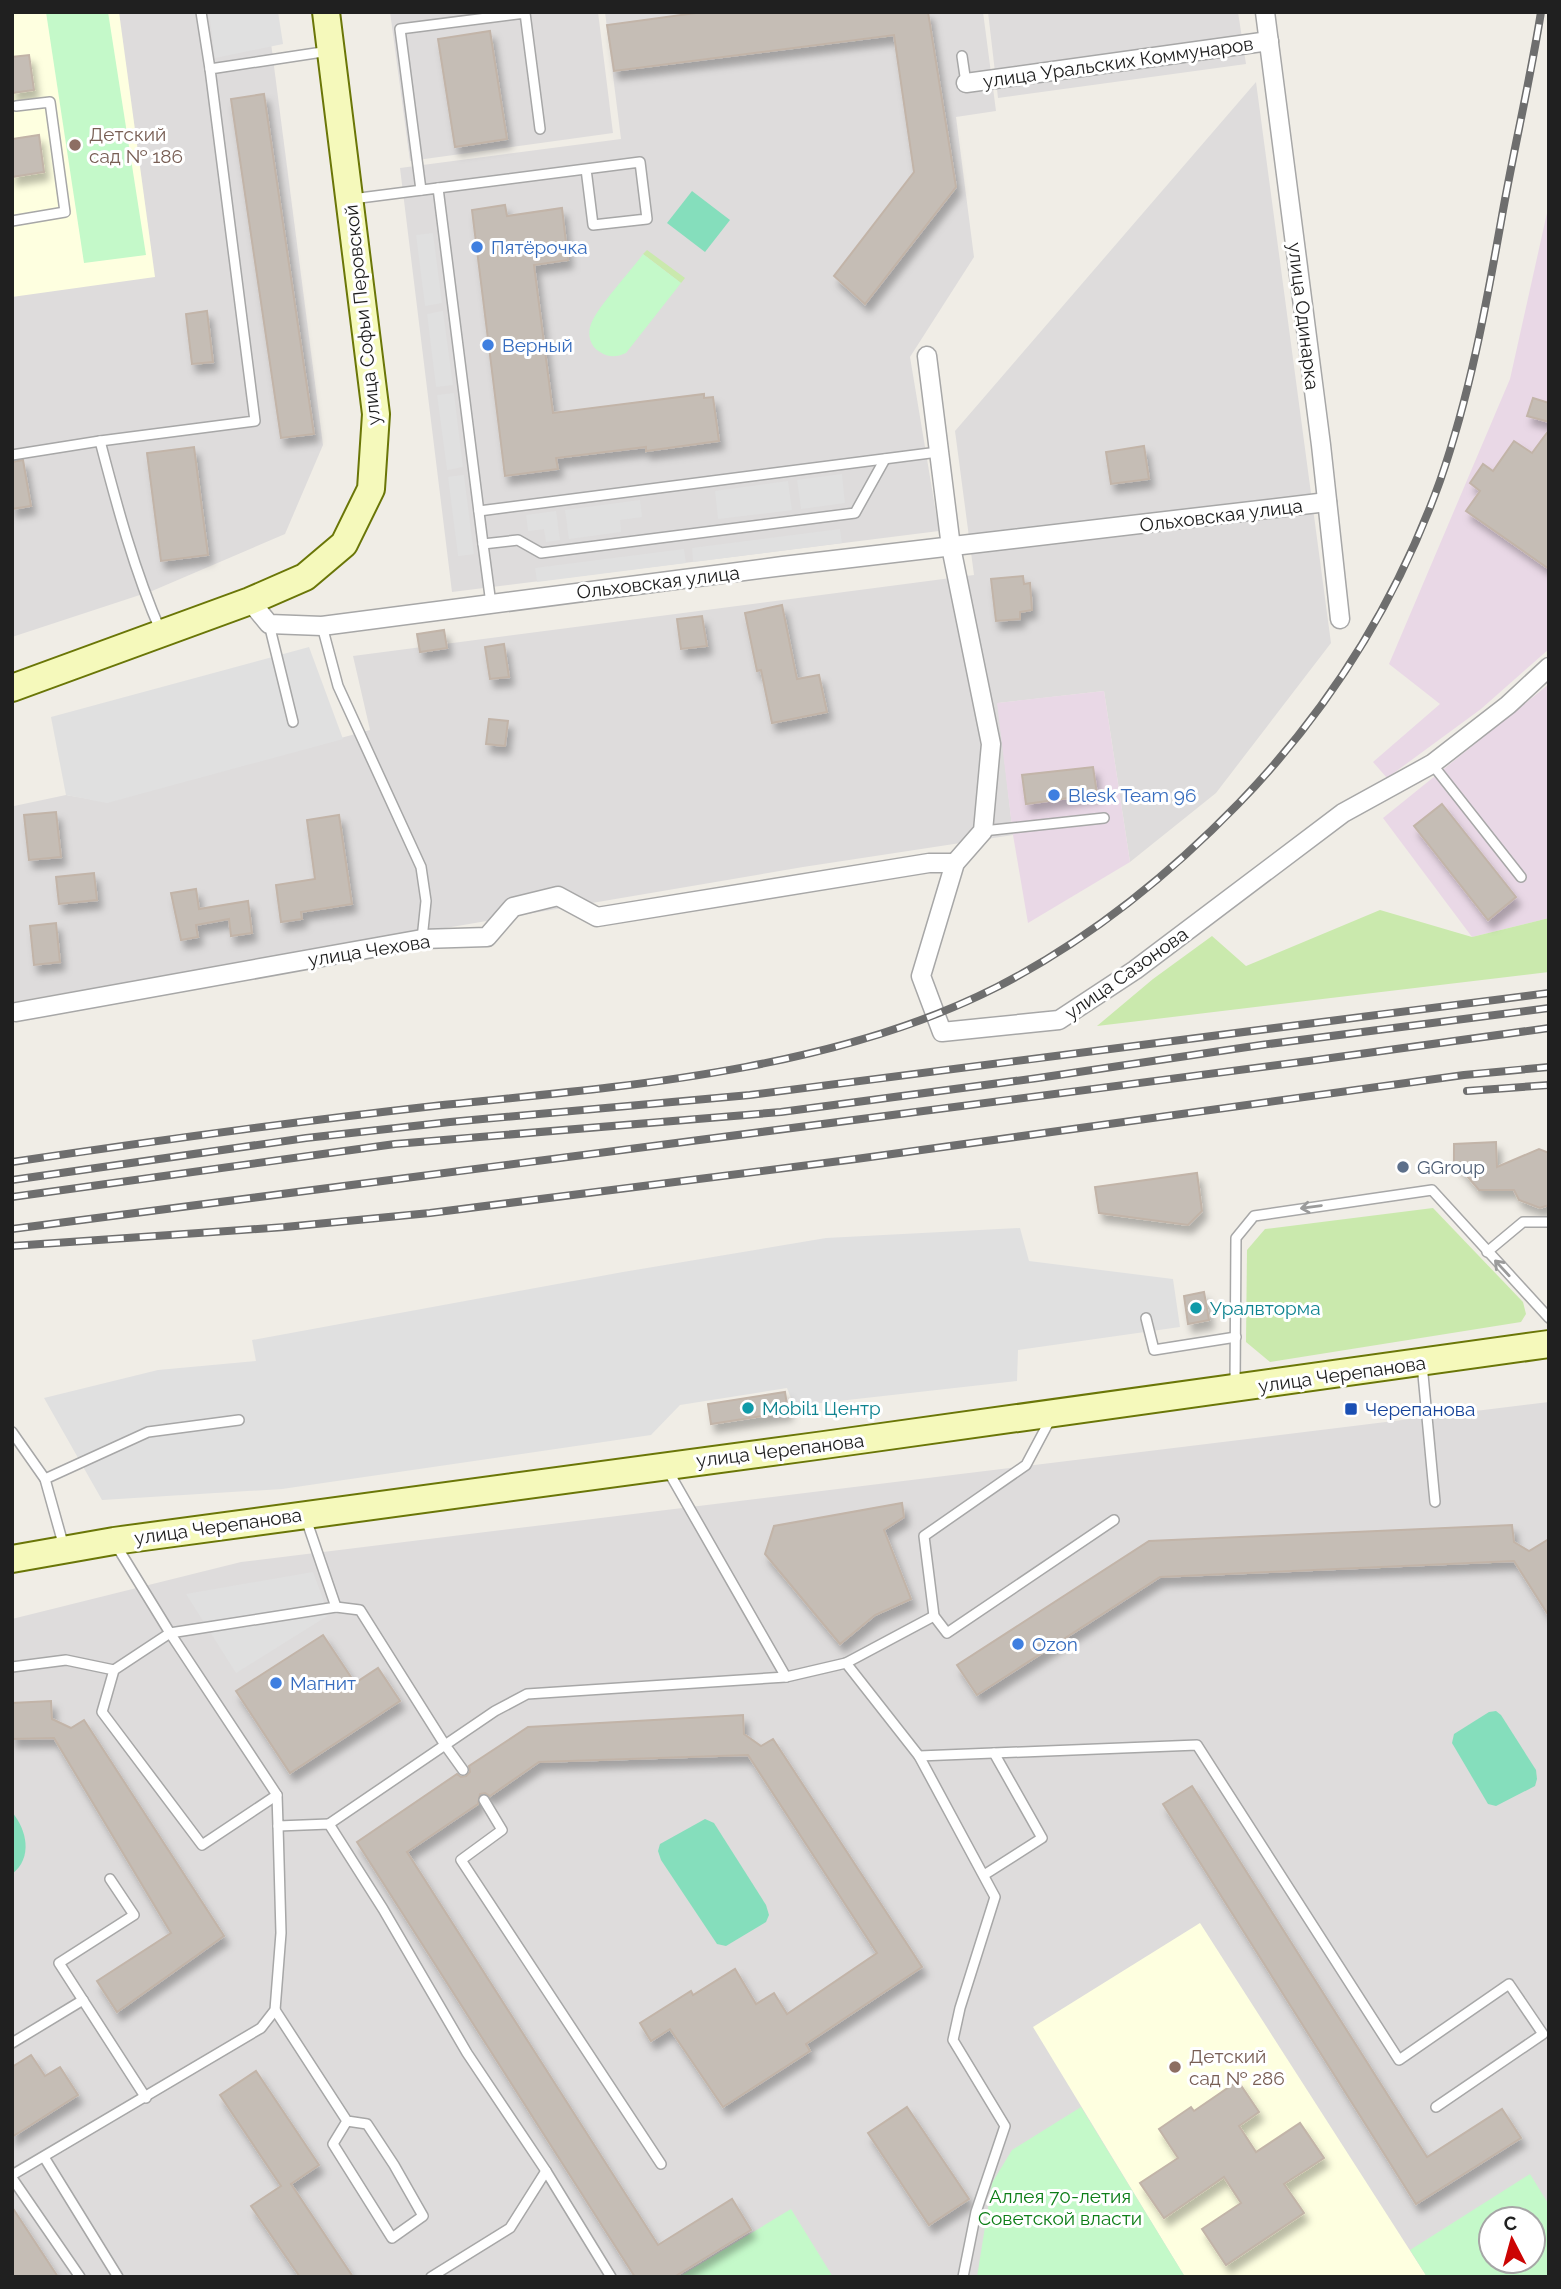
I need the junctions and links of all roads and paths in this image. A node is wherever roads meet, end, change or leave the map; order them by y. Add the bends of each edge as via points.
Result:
1 (201, 12) edge
2 (326, 12) edge
3 (1265, 12) edge
4 (1269, 41) junction
5 (330, 50) junction
6 (962, 56) dead end
7 (211, 69) junction
8 (966, 83) joint
9 (16, 106) dead end
10 (540, 129) dead end
11 (586, 169) junction
12 (438, 188) junction
13 (421, 190) junction
14 (350, 199) junction
15 (12, 221) edge
16 (927, 356) dead end
17 (100, 441) junction
18 (939, 452) junction
19 (12, 455) edge
20 (885, 459) junction
21 (1327, 502) junction
22 (479, 511) junction
23 (483, 544) junction
24 (951, 547) junction
25 (250, 601) junction
26 (491, 604) junction
27 (1340, 619) dead end
28 (269, 624) junction
29 (322, 625) junction
30 (161, 632) junction
31 (1549, 667) edge
32 (12, 688) edge
33 (293, 722) dead end
34 (1432, 764) junction
35 (1104, 818) dead end
36 (983, 831) junction
37 (955, 863) junction
38 (1521, 877) dead end
39 (422, 939) junction
40 (14, 1009) edge
41 (1549, 1222) edge
42 (1488, 1252) junction
43 (1146, 1318) dead end
44 (1549, 1318) edge
45 (1236, 1337) junction
46 (1549, 1344) edge
47 (1422, 1363) junction
48 (1235, 1388) junction
49 (1054, 1414) junction
50 (239, 1420) dead end
51 (12, 1432) edge
52 (664, 1465) junction
53 (45, 1479) junction
54 (1435, 1502) dead end
55 (304, 1515) junction
56 (1114, 1520) dead end
57 (114, 1541) junction
58 (65, 1549) junction
59 (12, 1559) edge
60 (337, 1607) junction
61 (934, 1616) junction
62 (170, 1633) junction
63 (846, 1663) junction
64 (12, 1667) edge
65 (114, 1670) junction
66 (786, 1677) junction
67 (445, 1745) junction
68 (995, 1753) junction
69 (919, 1756) junction
70 (463, 1770) dead end
71 (277, 1795) junction
72 (484, 1800) dead end
73 (329, 1824) junction
74 (278, 1826) junction
75 (984, 1875) junction
76 (110, 1879) dead end
77 (83, 2000) junction
78 (275, 2010) junction
79 (12, 2043) edge
80 (146, 2098) junction
81 (1436, 2107) dead end
82 (347, 2121) junction
83 (44, 2157) junction
84 (661, 2164) dead end
85 (546, 2171) junction
86 (12, 2176) edge
87 (80, 2277) edge
88 (118, 2277) edge
89 (430, 2277) edge
90 (611, 2277) edge
91 (963, 2277) edge

1 - 7 lane
2 - 5 main road, улица Софьи Перовской
3 - 4 street, улица Одинарка
4 - 8 street, улица Уральских Коммунаров
4 - 21 street, улица Одинарка
5 - 7 lane
5 - 14 main road, улица Софьи Перовской
6 - 8 lane
7 - 17 lane via 255,421
9 - 15 lane via 50,102 65,212
10 - 13 lane via 525,13 400,29
11 - 11 lane via 640,162 647,219 593,225
11 - 12 lane
12 - 13 lane
12 - 22 lane
13 - 14 lane
14 - 25 main road, улица Софьи Перовской via 376,414 371,489 344,544 305,577
16 - 18 street
17 - 19 lane
17 - 30 lane via 121,522
18 - 20 lane
18 - 24 street
20 - 22 lane
20 - 23 lane via 855,513 541,553 517,540
21 - 24 street, Ольховская улица
21 - 27 street, улица Одинарка
22 - 23 lane
23 - 26 lane
24 - 26 street, Ольховская улица
24 - 36 street via 990,744
25 - 28 street
25 - 30 main road
26 - 29 street, Ольховская улица
28 - 29 street, Ольховская улица
28 - 33 lane
29 - 39 lane via 338,686 421,867 426,901
30 - 32 main road
31 - 34 street, улица Сазонова
34 - 37 street, улица Сазонова via 1343,813 1135,970 1059,1020 942,1032 921,976
34 - 38 lane
35 - 36 lane
36 - 37 street, улица Сазонова
37 - 39 street, улица Чехова via 929,863 597,917 558,896 513,907 488,937
39 - 40 street, улица Чехова
41 - 42 lane via 1523,1222
44 -> 42 lane
42 -> 45 lane via 1432,1190 1254,1216 1236,1238
43 - 45 lane via 1154,1350
45 - 48 lane
46 - 47 main road, улица Черепанова
47 - 48 main road, улица Черепанова
47 - 54 lane
48 - 49 main road, улица Черепанова
49 - 52 main road, улица Черепанова
49 - 61 lane via 1027,1465 924,1536
50 - 53 lane via 148,1432
51 - 53 lane
52 - 55 main road, улица Черепанова
52 - 66 lane
53 - 58 lane
55 - 57 main road, улица Черепанова
55 - 60 lane
56 - 61 lane via 947,1633
57 - 58 main road, улица Черепанова
57 - 62 lane
58 - 59 main road, улица Черепанова
60 - 62 lane
60 - 67 lane via 360,1610
61 - 63 lane
62 - 65 lane
62 - 71 lane
63 - 66 lane
63 - 69 lane
64 - 65 lane via 66,1660
65 - 71 lane via 102,1712 202,1845
66 - 67 lane via 527,1694
67 - 70 lane
67 - 73 lane
68 - 69 lane
68 - 75 lane via 1042,1838
68 - 81 lane via 1197,1745 1399,2060 1509,1984 1543,2034
69 - 75 lane
71 - 74 lane
72 - 84 lane via 502,1830 461,1860
73 - 74 lane
73 - 85 lane via 467,2053
74 - 78 lane via 281,1933
75 - 91 lane via 995,1897 953,2040 1005,2126 976,2212
76 - 77 lane via 134,1915 59,1963
77 - 79 lane
77 - 80 lane
78 - 80 lane via 261,2028
78 - 82 lane
80 - 83 lane
82 - 82 lane via 332,2144 392,2238 423,2216 367,2124
83 - 86 lane
83 - 88 lane
85 - 89 lane via 510,2228
85 - 90 lane
86 - 87 lane

